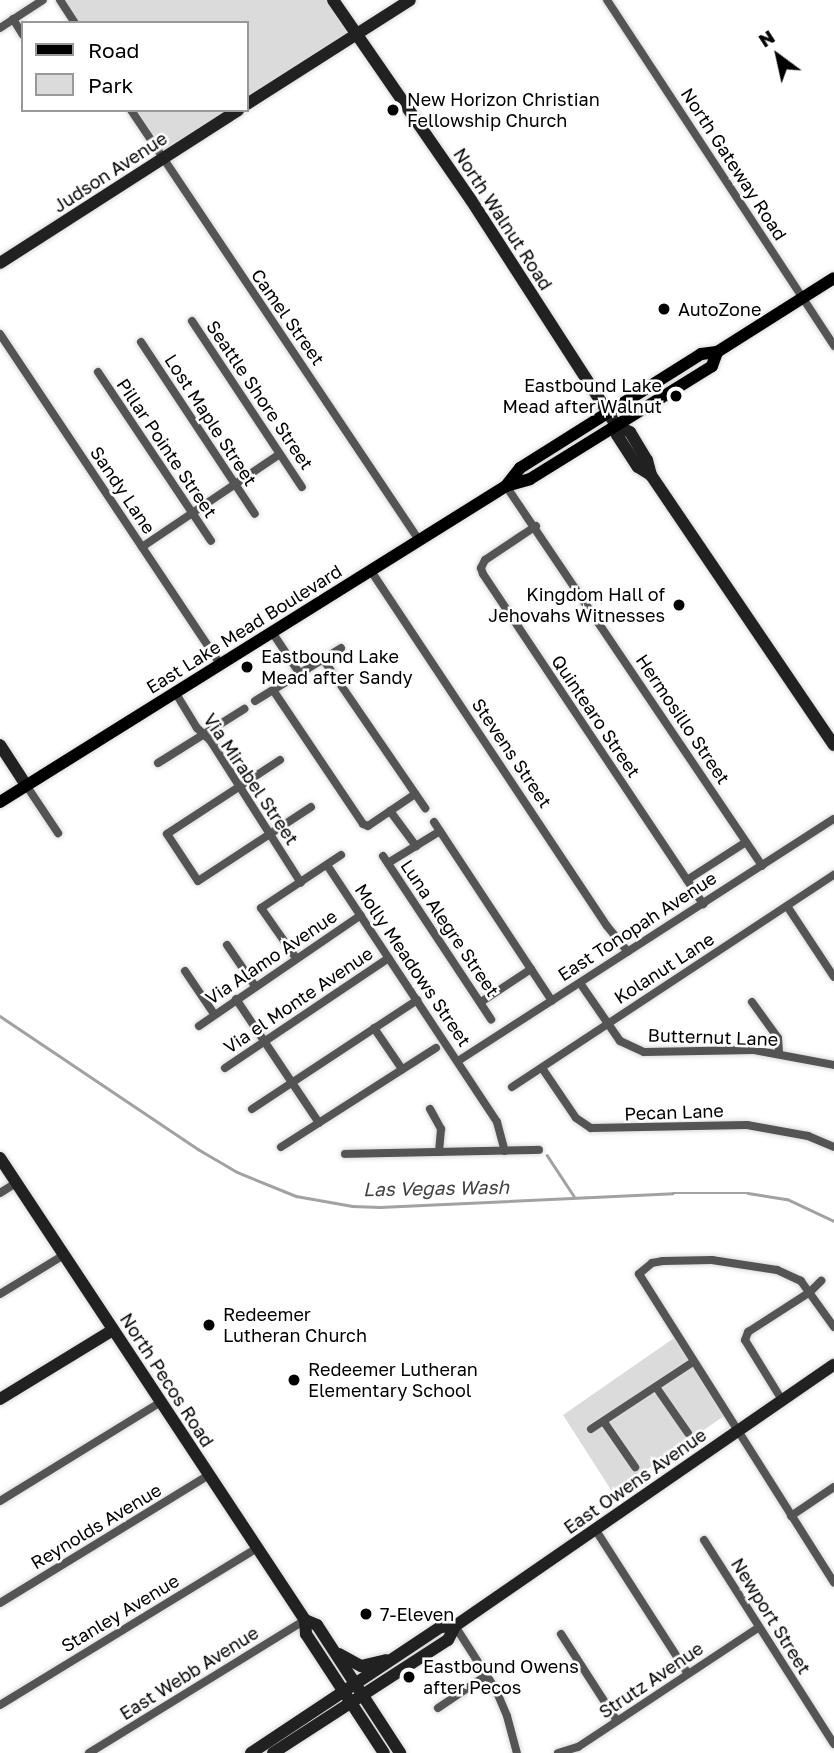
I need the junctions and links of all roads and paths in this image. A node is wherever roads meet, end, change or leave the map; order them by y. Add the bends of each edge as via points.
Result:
1 (43, 0) edge
2 (60, 0) edge
3 (333, 0) edge
4 (410, 0) edge
5 (607, 0) edge
6 (13, 19) junction
7 (74, 21) edge
8 (0, 28) edge
9 (21, 32) edge
10 (356, 34) junction
11 (248, 103) edge
12 (132, 112) edge
13 (235, 112) edge
14 (163, 159) junction
15 (0, 263) edge
16 (834, 278) edge
17 (804, 297) junction
18 (192, 321) dead end
19 (0, 334) edge
20 (141, 342) dead end
21 (834, 346) edge
22 (717, 352) junction
23 (98, 372) dead end
24 (607, 412) junction
25 (616, 425) junction
26 (280, 454) junction
27 (236, 485) junction
28 (506, 486) junction
29 (302, 487) dead end
30 (192, 513) junction
31 (255, 514) dead end
32 (536, 526) junction
33 (419, 540) junction
34 (211, 541) dead end
35 (142, 547) junction
36 (371, 571) junction
37 (272, 632) junction
38 (341, 648) dead end
39 (323, 659) junction
40 (220, 664) junction
41 (300, 674) junction
42 (273, 690) junction
43 (175, 692) junction
44 (255, 701) dead end
45 (244, 709) dead end
46 (202, 734) junction
47 (0, 745) edge
48 (834, 746) edge
49 (280, 760) dead end
50 (158, 763) dead end
51 (26, 785) junction
52 (239, 787) junction
53 (415, 794) junction
54 (0, 802) edge
55 (311, 807) dead end
56 (425, 808) dead end
57 (390, 811) junction
58 (834, 819) edge
59 (434, 822) dead end
60 (440, 831) junction
61 (58, 833) dead end
62 (270, 834) junction
63 (746, 842) junction
64 (416, 846) junction
65 (341, 855) dead end
66 (327, 865) junction
67 (762, 866) junction
68 (834, 875) edge
69 (687, 880) junction
70 (301, 883) junction
71 (703, 904) junction
72 (787, 906) junction
73 (361, 915) junction
74 (227, 945) dead end
75 (628, 952) junction
76 (296, 958) junction
77 (389, 958) junction
78 (531, 969) junction
79 (185, 971) dead end
80 (834, 977) edge
81 (580, 983) junction
82 (255, 986) junction
83 (236, 999) junction
84 (417, 1000) junction
85 (552, 1001) junction
86 (481, 1002) junction
87 (752, 1002) dead end
88 (214, 1014) junction
89 (491, 1019) dead end
90 (608, 1024) junction
91 (199, 1026) dead end
92 (374, 1028) junction
93 (265, 1042) junction
94 (436, 1048) dead end
95 (779, 1054) junction
96 (458, 1061) junction
97 (834, 1065) edge
98 (225, 1068) dead end
99 (542, 1068) junction
100 (402, 1069) junction
101 (291, 1082) junction
102 (512, 1087) dead end
103 (430, 1108) dead end
104 (252, 1109) dead end
105 (319, 1123) junction
106 (281, 1147) dead end
107 (834, 1147) edge
108 (539, 1150) dead end
109 (505, 1151) junction
110 (439, 1152) junction
111 (345, 1154) dead end
112 (0, 1158) edge
113 (16, 1183) junction
114 (0, 1193) edge
115 (64, 1255) junction
116 (821, 1281) dead end
117 (810, 1292) junction
118 (0, 1294) edge
119 (834, 1327) edge
120 (113, 1330) junction
121 (693, 1362) junction
122 (834, 1364) edge
123 (656, 1387) junction
124 (0, 1399) edge
125 (782, 1400) junction
126 (161, 1402) junction
127 (604, 1422) junction
128 (591, 1429) dead end
129 (737, 1431) junction
130 (688, 1433) dead end
131 (635, 1467) dead end
132 (209, 1475) junction
133 (834, 1487) edge
134 (0, 1501) edge
135 (791, 1516) junction
136 (596, 1529) junction
137 (704, 1539) dead end
138 (257, 1548) junction
139 (834, 1582) edge
140 (0, 1603) edge
141 (305, 1620) junction
142 (455, 1626) junction
143 (760, 1627) junction
144 (561, 1634) dead end
145 (331, 1647) junction
146 (402, 1655) junction
147 (688, 1674) junction
148 (487, 1675) junction
149 (354, 1695) junction
150 (0, 1705) edge
151 (438, 1708) dead end
152 (617, 1721) junction
153 (834, 1744) edge
154 (89, 1753) edge
155 (251, 1753) edge
156 (273, 1753) edge
157 (384, 1753) edge
158 (400, 1753) edge
159 (517, 1753) edge
160 (558, 1753) edge

1 - 6 street
2 - 7 street
3 - 10 main road, North Walnut Road
4 - 10 main road
5 - 17 street, North Gateway Road
6 - 8 street
6 - 9 street
10 - 11 main road
10 - 24 main road, North Walnut Road via 457,178
12 - 14 street, Camel Street
13 - 14 main road, Judson Avenue
14 - 15 main road, Judson Avenue
14 - 33 street, Camel Street
16 - 17 main road, East Lake Mead Boulevard
17 - 21 street, North Gateway Road
17 - 22 main road, East Lake Mead Boulevard
18 - 26 street, Seattle Shore Street
19 - 35 street, Sandy Lane
20 - 27 street, Lost Maple Street
22 - 24 main road, East Lake Mead Boulevard via 701,354
22 - 25 main road, East Lake Mead Boulevard via 712,366
23 - 30 street, Pillar Pointe Street
24 - 25 main road, North Walnut Road
24 - 28 main road, East Lake Mead Boulevard via 520,468
25 - 28 main road, East Lake Mead Boulevard via 530,479
25 - 48 main road, North Walnut Road via 630,432 652,475
26 - 27 street
26 - 29 street, Seattle Shore Street
27 - 30 street
27 - 31 street, Lost Maple Street
28 - 32 street, Hermosillo Street
28 - 33 main road, East Lake Mead Boulevard
30 - 34 street, Pillar Pointe Street
30 - 35 street
32 - 63 street, Hermosillo Street
32 - 69 street, Quintearo Street via 485,560 481,568
33 - 36 main road, East Lake Mead Boulevard
35 - 40 street, Sandy Lane
36 - 37 main road, East Lake Mead Boulevard
36 - 75 street, Stevens Street
37 - 40 main road, East Lake Mead Boulevard
37 - 41 street
38 - 39 street
39 - 41 street
39 - 53 street
40 - 43 main road, East Lake Mead Boulevard
41 - 42 street
42 - 44 street
42 - 57 street via 368,826
43 - 46 street, Via Mirabel Street
43 - 51 main road, East Lake Mead Boulevard
45 - 46 street
46 - 50 street
46 - 52 street, Via Mirabel Street
47 - 51 main road
49 - 52 street
51 - 54 main road, East Lake Mead Boulevard
51 - 61 street
52 - 62 street, Via Mirabel Street
52 - 62 street via 167,834 179,853 198,881
53 - 56 street
53 - 57 street
55 - 62 street
57 - 64 street
58 - 67 street, East Tonopah Avenue
59 - 60 street
60 - 64 street
60 - 78 street
62 - 70 street, Via Mirabel Street
63 - 67 street, Hermosillo Street
63 - 69 street
64 - 86 street, Luna Alegre Street via 385,860
65 - 66 street
66 - 70 street
66 - 73 street, Molly Meadows Street
67 - 71 street, East Tonopah Avenue
68 - 72 street, Kolanut Lane
69 - 71 street, Quintearo Street
70 - 76 street via 261,908
71 - 75 street, East Tonopah Avenue
72 - 80 street
72 - 90 street, Kolanut Lane
73 - 76 street, Via Alamo Avenue
73 - 77 street, Molly Meadows Street
74 - 82 street
75 - 81 street, East Tonopah Avenue
76 - 82 street, Via Alamo Avenue
77 - 84 street, Molly Meadows Street
77 - 93 street, Via el Monte Avenue
78 - 85 street
78 - 86 street
79 - 88 street
81 - 85 street, East Tonopah Avenue
81 - 90 street, Butternut Lane
82 - 83 street, Via Alamo Avenue
83 - 88 street, Via Alamo Avenue
83 - 93 street
84 - 92 street
84 - 96 street, Molly Meadows Street
85 - 96 street, East Tonopah Avenue
86 - 89 street, Luna Alegre Street
87 - 95 street via 778,1038
88 - 91 street, Via Alamo Avenue
90 - 95 street, Butternut Lane via 620,1041 644,1052 721,1049
90 - 99 street, Kolanut Lane
92 - 100 street
92 - 101 street
93 - 98 street, Via el Monte Avenue
93 - 101 street
94 - 100 street
95 - 97 street, Butternut Lane
96 - 109 street, Molly Meadows Street via 497,1122
99 - 102 street, Kolanut Lane
99 - 107 street, Pecan Lane via 576,1118 591,1128 747,1125 808,1136
100 - 105 street
101 - 104 street
101 - 105 street
103 - 110 street via 441,1129
105 - 106 street
108 - 109 street
109 - 110 street
110 - 111 street
112 - 113 main road, North Pecos Road
113 - 114 street
113 - 115 main road, North Pecos Road
115 - 118 street
115 - 120 main road, North Pecos Road
116 - 117 street
117 - 119 street
117 - 121 street via 791,1274 712,1260 652,1263 639,1274
117 - 125 street via 748,1332 745,1340
120 - 124 main road
120 - 126 main road, North Pecos Road
121 - 123 street
121 - 129 street
122 - 125 main road, East Owens Avenue
123 - 127 street
123 - 130 street
125 - 129 main road, East Owens Avenue
126 - 132 main road, North Pecos Road
126 - 134 street
127 - 128 street
127 - 131 street
129 - 135 street
129 - 136 main road, East Owens Avenue
132 - 138 main road, North Pecos Road
132 - 140 street, Reynolds Avenue
133 - 135 street
135 - 139 street
136 - 142 main road, East Owens Avenue
136 - 147 street
137 - 143 street, Newport Street
138 - 141 main road, North Pecos Road
138 - 150 street, Stanley Avenue
141 - 145 main road, North Pecos Road via 317,1625
141 - 149 main road, North Pecos Road via 306,1634
141 - 154 street, East Webb Avenue
142 - 146 main road, East Owens Avenue via 441,1628
142 - 148 street
142 - 149 main road, East Owens Avenue via 448,1640
143 - 147 street, Strutz Avenue
143 - 153 street, Newport Street
144 - 152 street
145 - 146 main road via 361,1666
145 - 149 main road, North Pecos Road
146 - 149 main road, East Owens Avenue
147 - 152 street, Strutz Avenue
148 - 151 street
148 - 159 street via 507,1716
149 - 155 main road, East Owens Avenue
149 - 156 main road, East Owens Avenue
149 - 157 main road, North Pecos Road
149 - 158 main road, North Pecos Road
152 - 160 street, Strutz Avenue via 578,1747

